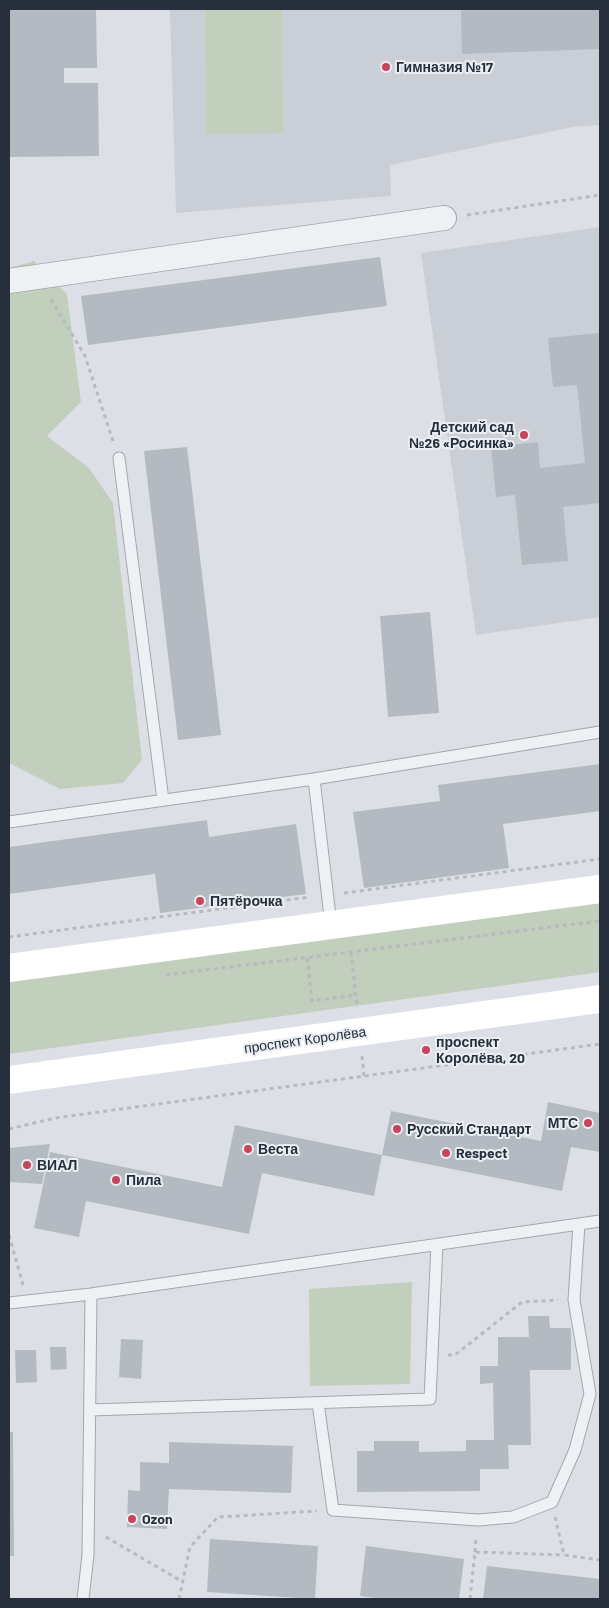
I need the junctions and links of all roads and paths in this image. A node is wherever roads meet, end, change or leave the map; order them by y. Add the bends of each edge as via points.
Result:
1 (600, 196) edge
2 (444, 218) joint
3 (38, 277) junction
4 (9, 281) edge
5 (119, 458) joint
6 (600, 732) edge
7 (314, 779) junction
8 (163, 800) junction
9 (9, 822) edge
10 (600, 859) edge
11 (600, 888) edge
12 (327, 895) junction
13 (600, 921) edge
14 (339, 924) junction
15 (9, 938) edge
16 (351, 953) junction
17 (306, 958) junction
18 (9, 968) edge
19 (158, 976) dead end
20 (355, 995) junction
21 (600, 999) edge
22 (359, 1033) junction
23 (600, 1044) edge
24 (364, 1076) junction
25 (9, 1080) edge
26 (9, 1129) edge
27 (600, 1221) edge
28 (579, 1224) junction
29 (9, 1235) edge
30 (437, 1244) junction
31 (91, 1294) junction
32 (574, 1300) junction
33 (28, 1301) junction
34 (9, 1303) edge
35 (432, 1355) junction
36 (318, 1403) junction
37 (90, 1410) junction
38 (552, 1502) junction
39 (333, 1510) junction
40 (88, 1527) junction
41 (564, 1555) junction
42 (600, 1560) edge
43 (183, 1582) junction
44 (83, 1599) edge
45 (179, 1599) edge
46 (470, 1599) edge

1 - 2 path
2 - 3 street
3 - 4 street
3 - 5 path via 85,356
5 - 8 lane
6 - 7 lane
7 - 8 lane
7 - 12 lane
8 - 9 lane
10 - 12 path
11 - 14 main road
12 - 14 lane
12 - 15 path
13 - 16 path
14 - 16 path
14 - 18 main road
16 - 17 path
16 - 20 path
17 - 19 path
17 - 20 path via 312,1001
20 - 22 path
21 - 22 main road, проспект Королёва
22 - 24 path
22 - 25 main road, проспект Королёва
23 - 24 path
24 - 26 path via 55,1118
27 - 28 lane
28 - 30 lane
28 - 32 lane
29 - 33 path
30 - 31 lane
30 - 35 lane
31 - 33 lane
31 - 37 lane
32 - 35 path via 522,1302 455,1355
32 - 38 lane via 590,1394 575,1450
33 - 34 lane
35 - 36 lane via 430,1399
36 - 37 lane
36 - 39 lane
37 - 40 lane
38 - 39 lane via 513,1517 478,1520
38 - 41 path
39 - 43 path via 218,1517 190,1546
40 - 43 path
40 - 44 lane
41 - 42 path
41 - 46 path via 475,1552
43 - 45 path

